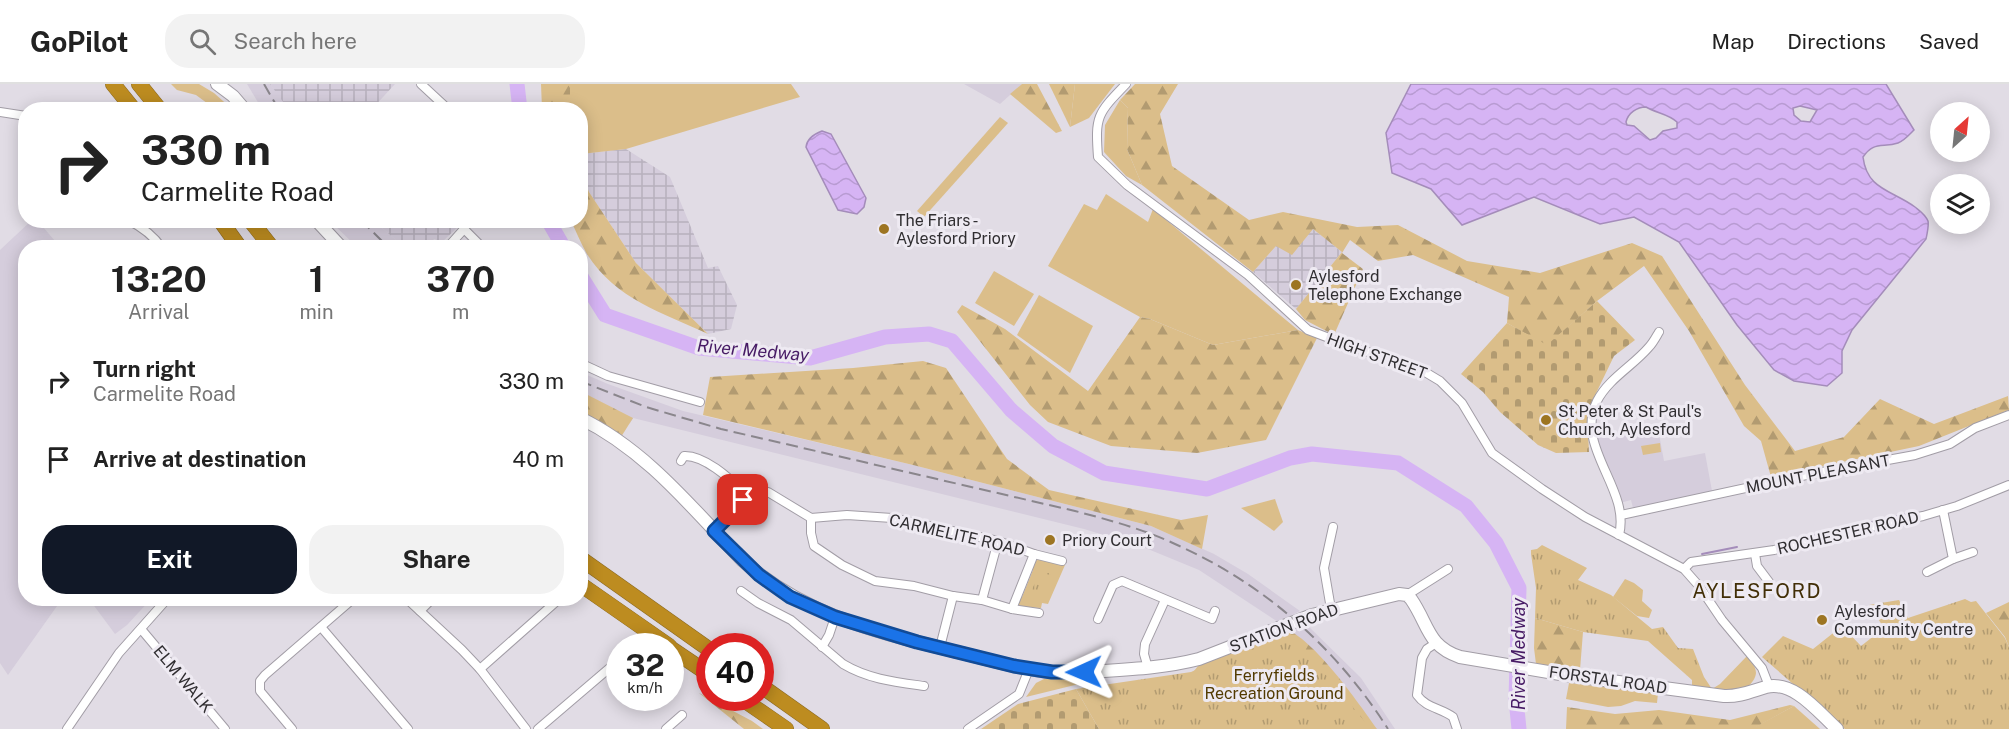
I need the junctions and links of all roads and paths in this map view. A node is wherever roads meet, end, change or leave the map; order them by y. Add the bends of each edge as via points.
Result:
1 (112, 84) edge
2 (140, 84) edge
3 (217, 84) edge
4 (226, 84) edge
5 (421, 84) edge
6 (1126, 84) edge
7 (233, 96) junction
8 (127, 102) edge
9 (154, 102) edge
10 (238, 102) edge
11 (440, 102) edge
12 (0, 112) edge
13 (18, 115) edge
14 (142, 228) edge
15 (256, 228) edge
16 (323, 228) edge
17 (464, 228) edge
18 (156, 240) edge
19 (266, 240) edge
20 (335, 240) edge
21 (454, 240) edge
22 (1659, 332) dead end
23 (588, 367) edge
24 (700, 402) dead end
25 (2009, 415) edge
26 (588, 422) edge
27 (681, 460) dead end
28 (2009, 485) edge
29 (745, 493) junction
30 (1943, 510) junction
31 (1621, 515) junction
32 (811, 518) junction
33 (1333, 527) dead end
34 (714, 531) junction
35 (1619, 535) junction
36 (998, 541) junction
37 (1972, 552) dead end
38 (1034, 554) junction
39 (1755, 554) junction
40 (1953, 560) junction
41 (1062, 561) dead end
42 (588, 564) edge
43 (1684, 568) junction
44 (1448, 569) dead end
45 (1928, 572) dead end
46 (1768, 582) dead end
47 (588, 590) edge
48 (741, 591) dead end
49 (1407, 595) junction
50 (953, 596) junction
51 (982, 600) junction
52 (1165, 600) junction
53 (161, 606) edge
54 (345, 606) edge
55 (415, 606) edge
56 (424, 606) edge
57 (551, 606) edge
58 (1012, 609) junction
59 (1331, 609) junction
60 (420, 611) junction
61 (1215, 611) dead end
62 (1039, 613) dead end
63 (835, 617) junction
64 (1098, 619) dead end
65 (321, 627) junction
66 (141, 629) junction
67 (650, 633) edge
68 (696, 640) edge
69 (1436, 643) junction
70 (822, 647) junction
71 (940, 647) junction
72 (1148, 668) junction
73 (480, 669) junction
74 (1029, 669) junction
75 (606, 670) edge
76 (924, 686) dead end
77 (1769, 686) junction
78 (774, 695) edge
79 (760, 711) edge
80 (682, 715) dead end
81 (67, 729) edge
82 (225, 729) edge
83 (292, 729) edge
84 (408, 729) edge
85 (526, 729) edge
86 (538, 729) edge
87 (666, 729) edge
88 (786, 729) edge
89 (822, 729) edge
90 (968, 729) edge
91 (1457, 729) edge
92 (1837, 729) edge

1 - 8 highway
2 - 9 highway
3 - 7 street
4 - 7 street
5 - 11 street
6 - 35 street, HIGH STREET via 1107,104 1096,126 1098,157 1127,185 1248,275 1308,330 1415,366 1440,381 1462,403 1492,453 1576,512
7 - 10 street
12 - 13 street
14 - 18 street
15 - 19 highway
16 - 20 street
17 - 21 street
22 - 31 street via 1649,348 1608,386 1598,399 1592,418 1596,450
23 - 24 street
25 - 31 street, MOUNT PLEASANT via 1974,428 1950,444 1915,455
26 - 34 street, STATION ROAD via 620,440 643,459
27 - 29 street via 684,456 693,457 721,471
28 - 30 street, ROCHESTER ROAD
29 - 32 street via 757,489 768,492
29 - 34 street via 741,504
30 - 39 street, ROCHESTER ROAD
30 - 40 street
31 - 35 street
32 - 36 street, CARMELITE ROAD via 892,518
32 - 50 street via 814,546 842,565 875,581
33 - 59 street via 1324,568
34 - 63 street, STATION ROAD via 759,575 790,597
35 - 43 street, HIGH STREET
36 - 38 street, CARMELITE ROAD
36 - 51 street
37 - 40 street
38 - 41 street, CARMELITE ROAD
38 - 58 street, CARMELITE ROAD
39 - 43 street, ROCHESTER ROAD via 1691,562
39 - 46 street via 1757,566
40 - 45 street
42 - 68 highway
43 - 77 street via 1762,668
44 - 49 street, STATION ROAD
47 - 67 highway
48 - 70 street via 791,620
49 - 59 street, STATION ROAD
49 - 69 street
50 - 51 street
50 - 71 street
51 - 58 street
52 - 61 street via 1212,619
52 - 64 street via 1122,581 1113,585
52 - 72 street via 1145,644
53 - 66 street
54 - 65 street
55 - 60 street
56 - 60 street
57 - 73 street
58 - 62 street
59 - 72 street, STATION ROAD via 1199,659
60 - 73 street
63 - 70 street
63 - 71 street, STATION ROAD
65 - 83 street via 260,681 260,691
65 - 84 street
66 - 81 street via 119,653
66 - 82 street, ELM WALK
69 - 77 street, FORSTAL ROAD via 1445,652 1482,662 1724,696
69 - 91 street via 1422,658 1417,695 1428,706 1450,714
70 - 76 street via 863,675
71 - 74 street, STATION ROAD
72 - 74 street, STATION ROAD via 1074,672
73 - 85 street
74 - 90 street via 1019,694
75 - 86 street
77 - 92 street via 1793,691
78 - 89 highway
79 - 88 highway
80 - 87 street

